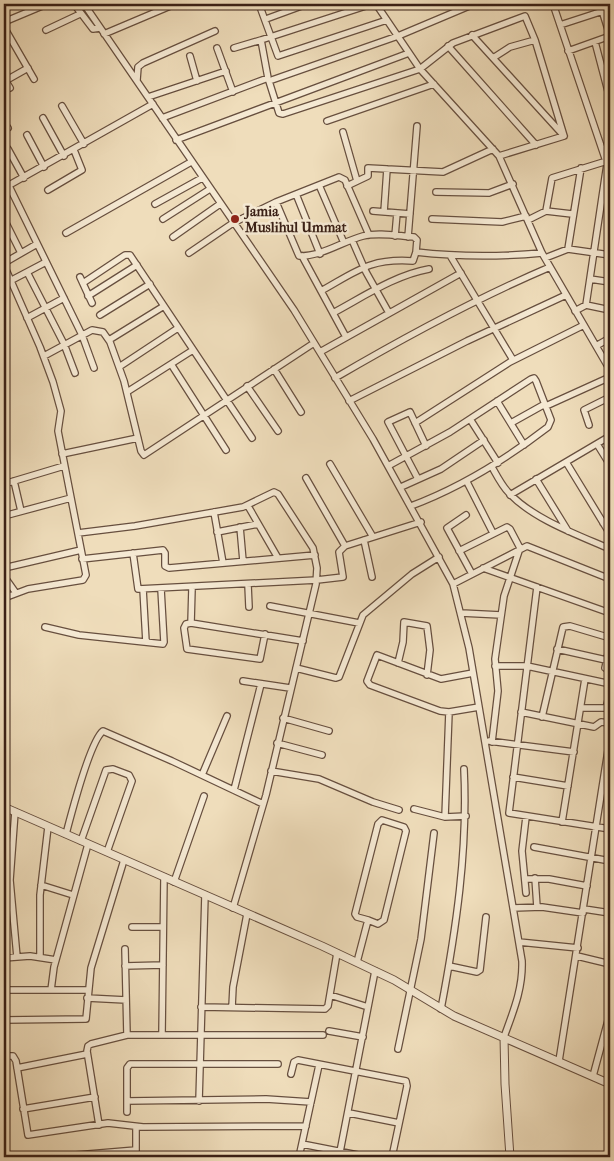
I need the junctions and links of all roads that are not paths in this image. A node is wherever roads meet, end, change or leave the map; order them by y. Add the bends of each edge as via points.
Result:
1 (47, 4) edge
2 (74, 4) edge
3 (84, 4) edge
4 (175, 4) edge
5 (259, 4) edge
6 (307, 4) edge
7 (372, 4) edge
8 (389, 4) edge
9 (474, 4) edge
10 (553, 4) edge
11 (600, 4) edge
12 (378, 6) edge
13 (603, 10) junction
14 (80, 14) junction
15 (266, 19) junction
16 (387, 20) junction
17 (4, 22) edge
18 (560, 25) junction
19 (4, 27) edge
20 (46, 30) dead end
21 (102, 31) junction
22 (215, 31) dead end
23 (472, 35) junction
24 (398, 36) junction
25 (271, 37) junction
26 (261, 40) junction
27 (535, 40) junction
28 (594, 42) junction
29 (448, 46) junction
30 (218, 48) dead end
31 (234, 48) dead end
32 (568, 51) junction
33 (409, 52) junction
34 (190, 56) dead end
35 (493, 58) junction
36 (28, 68) junction
37 (420, 69) junction
38 (226, 72) junction
39 (4, 79) edge
40 (34, 79) dead end
41 (137, 80) junction
42 (268, 80) junction
43 (197, 81) junction
44 (434, 84) junction
45 (10, 88) dead end
46 (233, 92) junction
47 (148, 97) junction
48 (610, 99) edge
49 (274, 102) junction
50 (153, 104) junction
51 (62, 106) dead end
52 (43, 118) dead end
53 (162, 118) junction
54 (327, 121) dead end
55 (417, 126) dead end
56 (343, 132) dead end
57 (27, 135) dead end
58 (564, 136) junction
59 (176, 140) junction
60 (84, 144) junction
61 (536, 145) junction
62 (8, 149) dead end
63 (493, 149) junction
64 (74, 150) junction
65 (64, 156) junction
66 (499, 156) junction
67 (608, 160) edge
68 (190, 162) junction
69 (44, 166) junction
70 (580, 168) junction
71 (387, 169) junction
72 (413, 171) junction
73 (24, 178) junction
74 (202, 178) junction
75 (357, 181) junction
76 (513, 184) junction
77 (319, 185) junction
78 (347, 186) junction
79 (6, 187) edge
80 (210, 189) junction
81 (48, 190) dead end
82 (436, 192) dead end
83 (296, 194) junction
84 (276, 202) junction
85 (155, 204) dead end
86 (220, 204) junction
87 (373, 211) dead end
88 (546, 211) junction
89 (384, 212) junction
90 (397, 213) junction
91 (410, 214) junction
92 (572, 214) junction
93 (527, 218) junction
94 (4, 219) edge
95 (163, 219) dead end
96 (432, 219) dead end
97 (233, 223) junction
98 (66, 233) dead end
99 (369, 235) junction
100 (395, 236) junction
101 (173, 237) dead end
102 (408, 237) junction
103 (352, 240) junction
104 (344, 243) junction
105 (37, 244) junction
106 (568, 249) junction
107 (416, 252) junction
108 (21, 253) junction
109 (189, 253) dead end
110 (594, 253) junction
111 (320, 254) junction
112 (610, 255) edge
113 (302, 256) junction
114 (451, 256) junction
115 (543, 256) junction
116 (46, 262) junction
117 (4, 264) edge
118 (137, 265) junction
119 (364, 267) junction
120 (550, 267) junction
121 (429, 269) dead end
122 (27, 272) junction
123 (461, 273) junction
124 (590, 279) junction
125 (10, 280) junction
126 (610, 282) edge
127 (150, 284) junction
128 (376, 289) junction
129 (321, 291) junction
130 (566, 295) junction
131 (88, 296) junction
132 (64, 298) junction
133 (476, 299) junction
134 (92, 303) dead end
135 (586, 305) junction
136 (164, 306) junction
137 (45, 308) junction
138 (575, 310) junction
139 (610, 310) edge
140 (333, 313) junction
141 (389, 313) junction
142 (100, 315) dead end
143 (27, 318) junction
144 (584, 325) junction
145 (178, 328) junction
146 (493, 329) junction
147 (82, 335) junction
148 (346, 337) junction
149 (610, 338) edge
150 (109, 340) junction
151 (314, 343) junction
152 (64, 344) junction
153 (596, 346) junction
154 (193, 350) junction
155 (320, 352) junction
156 (44, 356) junction
157 (512, 360) junction
158 (171, 364) junction
159 (119, 367) junction
160 (94, 368) dead end
161 (274, 369) junction
162 (610, 370) edge
163 (75, 373) dead end
164 (610, 377) edge
165 (335, 378) junction
166 (247, 386) junction
167 (127, 392) junction
168 (610, 397) edge
169 (226, 399) junction
170 (349, 401) junction
171 (497, 401) junction
172 (545, 405) junction
173 (301, 412) dead end
174 (204, 416) junction
175 (470, 419) junction
176 (415, 423) junction
177 (511, 423) junction
178 (589, 425) dead end
179 (278, 431) dead end
180 (610, 436) edge
181 (138, 438) junction
182 (252, 438) dead end
183 (484, 440) junction
184 (597, 444) junction
185 (524, 445) junction
186 (426, 446) junction
187 (226, 450) dead end
188 (62, 454) junction
189 (406, 457) junction
190 (566, 462) junction
191 (498, 463) junction
192 (330, 464) dead end
193 (610, 465) edge
194 (64, 466) junction
195 (388, 466) junction
196 (492, 467) junction
197 (306, 478) dead end
198 (536, 479) junction
199 (418, 480) junction
200 (14, 481) junction
201 (466, 482) junction
202 (4, 484) edge
203 (401, 488) junction
204 (510, 495) junction
205 (71, 498) junction
206 (248, 506) junction
207 (411, 506) junction
208 (21, 511) junction
209 (214, 512) junction
210 (4, 516) edge
211 (466, 516) dead end
212 (610, 519) edge
213 (421, 522) junction
214 (603, 523) junction
215 (258, 524) junction
216 (240, 528) junction
217 (568, 531) junction
218 (217, 532) junction
219 (78, 533) junction
220 (493, 534) junction
221 (610, 534) edge
222 (373, 537) junction
223 (364, 540) junction
224 (345, 546) junction
225 (520, 548) junction
226 (610, 549) edge
227 (81, 550) junction
228 (459, 551) junction
229 (133, 553) junction
230 (314, 556) junction
231 (438, 557) junction
232 (278, 558) junction
233 (82, 559) junction
234 (243, 561) junction
235 (222, 562) junction
236 (4, 568) edge
237 (483, 568) junction
238 (472, 574) junction
239 (4, 576) edge
240 (372, 577) dead end
241 (508, 577) junction
242 (610, 578) edge
243 (317, 580) junction
244 (453, 584) junction
245 (248, 585) junction
246 (537, 587) junction
247 (192, 588) junction
248 (143, 589) junction
249 (161, 589) junction
250 (16, 593) junction
251 (4, 598) edge
252 (270, 606) dead end
253 (249, 608) dead end
254 (310, 613) junction
255 (610, 613) edge
256 (461, 614) junction
257 (501, 615) junction
258 (191, 623) junction
259 (359, 623) junction
260 (45, 627) dead end
261 (265, 634) junction
262 (303, 640) junction
263 (146, 642) junction
264 (610, 642) edge
265 (557, 648) junction
266 (606, 660) junction
267 (398, 663) junction
268 (496, 666) junction
269 (527, 666) junction
270 (296, 668) junction
271 (610, 670) edge
272 (551, 672) junction
273 (473, 673) junction
274 (428, 675) junction
275 (585, 679) junction
276 (243, 681) dead end
277 (261, 684) junction
278 (290, 688) junction
279 (610, 696) edge
280 (479, 707) junction
281 (581, 708) junction
282 (449, 712) junction
283 (521, 712) junction
284 (227, 716) dead end
285 (542, 717) junction
286 (283, 718) junction
287 (610, 722) edge
288 (578, 725) junction
289 (330, 731) dead end
290 (484, 741) junction
291 (492, 742) junction
292 (277, 743) junction
293 (609, 744) edge
294 (516, 745) junction
295 (574, 752) junction
296 (322, 755) dead end
297 (464, 769) dead end
298 (271, 771) junction
299 (202, 775) junction
300 (513, 778) junction
301 (568, 786) junction
302 (234, 790) junction
303 (204, 796) dead end
304 (263, 804) junction
305 (4, 807) edge
306 (399, 810) dead end
307 (414, 810) dead end
308 (15, 812) junction
309 (466, 816) junction
310 (445, 817) junction
311 (526, 817) junction
312 (562, 822) junction
313 (48, 827) junction
314 (597, 828) junction
315 (610, 829) edge
316 (434, 833) dead end
317 (66, 834) junction
318 (84, 842) junction
319 (534, 847) dead end
320 (4, 849) edge
321 (11, 849) junction
322 (107, 852) junction
323 (592, 858) junction
324 (124, 860) junction
325 (610, 861) edge
326 (164, 878) junction
327 (535, 878) junction
328 (526, 879) junction
329 (174, 882) junction
330 (40, 886) junction
331 (587, 886) junction
332 (526, 893) dead end
333 (73, 895) junction
334 (205, 895) junction
335 (536, 907) junction
336 (233, 908) junction
337 (513, 908) junction
338 (584, 911) junction
339 (610, 913) edge
340 (247, 914) junction
341 (486, 917) dead end
342 (368, 920) junction
343 (132, 927) dead end
344 (163, 927) junction
345 (519, 942) junction
346 (578, 948) junction
347 (125, 949) dead end
348 (337, 953) junction
349 (577, 956) junction
350 (17, 957) junction
351 (40, 957) junction
352 (4, 958) edge
353 (56, 960) junction
354 (358, 962) junction
355 (610, 964) edge
356 (163, 965) junction
357 (125, 966) junction
358 (449, 966) junction
359 (375, 971) junction
360 (4, 990) edge
361 (51, 990) junction
362 (87, 990) junction
363 (409, 990) junction
364 (330, 995) junction
365 (87, 998) junction
366 (126, 1000) junction
367 (202, 1007) junction
368 (368, 1007) junction
369 (232, 1008) junction
370 (441, 1009) junction
371 (610, 1013) edge
372 (4, 1020) edge
373 (330, 1031) dead end
374 (127, 1034) junction
375 (162, 1034) junction
376 (201, 1034) junction
377 (323, 1035) dead end
378 (362, 1037) junction
379 (504, 1037) junction
380 (6, 1038) dead end
381 (398, 1049) dead end
382 (87, 1054) junction
383 (4, 1056) edge
384 (559, 1061) junction
385 (200, 1064) junction
386 (278, 1064) dead end
387 (319, 1065) junction
388 (17, 1068) junction
389 (356, 1072) junction
390 (291, 1074) dead end
391 (593, 1076) junction
392 (610, 1084) edge
393 (95, 1097) junction
394 (199, 1100) junction
395 (127, 1101) junction
396 (311, 1102) junction
397 (23, 1109) junction
398 (127, 1112) dead end
399 (349, 1113) junction
400 (399, 1123) junction
401 (99, 1125) junction
402 (306, 1126) junction
403 (136, 1127) junction
404 (302, 1144) junction
405 (136, 1150) junction
406 (340, 1154) edge
407 (52, 1157) edge
408 (136, 1157) edge
409 (300, 1157) edge
410 (368, 1157) edge
411 (392, 1157) edge
412 (510, 1157) edge

1 - 17 street
2 - 14 street
3 - 21 street
4 - 21 street
5 - 15 street
6 - 15 street
7 - 25 street
8 - 12 street
9 - 24 street
10 - 18 street
11 - 13 street
12 - 16 street
13 - 18 street
13 - 28 street via 610,36
14 - 20 street
14 - 21 street via 93,30
15 - 25 street
16 - 24 street
16 - 25 street via 279,56
18 - 32 street
19 - 36 street
21 - 41 street
22 - 41 street via 143,63 138,67
23 - 27 street via 525,16
23 - 29 street
23 - 35 street
24 - 33 street
24 - 42 street
25 - 26 street
26 - 31 street
26 - 42 street
27 - 35 street via 510,47
27 - 58 street
28 - 32 street
28 - 48 street
29 - 37 street
29 - 61 street
30 - 38 street
32 - 67 street
33 - 37 street
33 - 49 street
34 - 43 street
35 - 58 street
36 - 39 street
36 - 40 street
37 - 44 street
37 - 49 street via 283,114 278,113
38 - 43 street
38 - 46 street
39 - 45 street
41 - 47 street
42 - 46 street
42 - 49 street
43 - 47 street
44 - 54 street
44 - 63 street
46 - 53 street
47 - 50 street
49 - 59 street
50 - 53 street
50 - 60 street
51 - 60 street
52 - 65 street
53 - 59 street
55 - 72 street
56 - 75 street
57 - 69 street
58 - 61 street
59 - 68 street
60 - 64 street
61 - 66 street
62 - 73 street
63 - 66 street
63 - 72 street via 443,172
64 - 65 street
64 - 81 street via 82,170
65 - 69 street
66 - 76 street
67 - 70 street
67 - 110 street
68 - 74 street
68 - 98 street
69 - 73 street
70 - 88 street via 552,178
70 - 92 street
71 - 72 street
71 - 75 street via 368,168 368,176
71 - 89 street
72 - 91 street
73 - 79 street
74 - 80 street
74 - 85 street
75 - 78 street
76 - 82 street via 489,194
76 - 93 street
77 - 78 street via 339,177 344,178
77 - 83 street
77 - 104 street
78 - 99 street
79 - 105 street
80 - 86 street
80 - 95 street
83 - 84 street
83 - 111 street
84 - 97 street
84 - 113 street via 298,254
86 - 97 street
86 - 101 street
87 - 89 street
88 - 92 street
88 - 93 street
89 - 90 street
90 - 91 street
90 - 100 street
91 - 102 street
92 - 106 street
93 - 96 street via 502,222
93 - 115 street
94 - 108 street
97 - 109 street
97 - 151 street
99 - 100 street
99 - 103 street
100 - 102 street
102 - 107 street via 417,240
103 - 104 street
103 - 119 street
104 - 111 street
105 - 108 street
105 - 116 street
106 - 110 street
106 - 115 street
107 - 114 street
107 - 119 street via 412,260 381,260
108 - 117 street
110 - 112 street
110 - 124 street
111 - 113 street
113 - 129 street
114 - 115 street
114 - 123 street
115 - 120 street
116 - 122 street
116 - 132 street
117 - 125 street
118 - 127 street
118 - 131 street
118 - 131 street via 128,254 82,280
119 - 128 street
119 - 129 street
120 - 130 street
120 - 133 street
121 - 128 street
122 - 125 street
122 - 137 street
123 - 133 street
123 - 141 street
124 - 126 street
124 - 135 street
125 - 143 street
127 - 136 street
127 - 142 street
128 - 140 street
128 - 141 street
129 - 140 street
130 - 138 street
130 - 146 street
131 - 134 street
132 - 137 street
132 - 147 street
133 - 146 street
133 - 165 street
135 - 138 street
135 - 139 street
136 - 145 street
136 - 150 street
137 - 143 street
137 - 152 street
138 - 144 street
140 - 148 street
141 - 148 street
143 - 156 street
144 - 153 street
144 - 157 street
145 - 154 street
145 - 159 street
146 - 157 street
146 - 170 street
147 - 150 street via 99,330
147 - 152 street
147 - 160 street
148 - 155 street
149 - 153 street
150 - 159 street
151 - 155 street
151 - 161 street
152 - 156 street
152 - 163 street
153 - 162 street
154 - 158 street
154 - 169 street
155 - 165 street
156 - 188 street via 61,411 58,432
157 - 176 street
158 - 167 street
158 - 174 street
159 - 167 street
161 - 166 street
161 - 173 street
164 - 172 street
165 - 170 street
166 - 169 street
166 - 179 street
167 - 181 street
168 - 178 street via 584,410
169 - 174 street
169 - 182 street
170 - 195 street
171 - 172 street via 534,378
171 - 175 street
171 - 177 street
172 - 177 street
172 - 185 street via 550,425
174 - 181 street via 146,454 142,454
174 - 187 street
175 - 183 street
175 - 186 street
176 - 186 street
176 - 189 street via 409,412 388,424
177 - 185 street
180 - 184 street
181 - 188 street
183 - 191 street
183 - 199 street via 441,469
184 - 190 street
184 - 193 street
185 - 191 street
186 - 189 street
188 - 194 street
189 - 195 street
189 - 199 street
190 - 198 street
190 - 214 street
191 - 196 street
192 - 222 street
194 - 200 street
194 - 205 street
195 - 203 street
196 - 201 street
196 - 204 street
197 - 224 street
198 - 204 street
198 - 217 street
199 - 203 street
200 - 202 street
200 - 208 street
201 - 207 street
201 - 220 street
203 - 207 street
204 - 217 street
205 - 208 street
205 - 219 street
206 - 209 street
206 - 215 street
206 - 230 street via 272,493 278,494 308,540
207 - 213 street
208 - 210 street
209 - 218 street
209 - 219 street
211 - 228 street via 447,528
212 - 214 street
213 - 222 street
213 - 231 street
214 - 221 street
215 - 216 street
215 - 232 street
216 - 218 street
216 - 234 street
217 - 226 street
218 - 235 street
219 - 227 street
220 - 225 street via 508,528
220 - 228 street
222 - 223 street
223 - 224 street
223 - 240 street
224 - 243 street via 339,552 343,577
225 - 237 street
225 - 241 street
225 - 242 street via 532,547
227 - 233 street
227 - 236 street
228 - 238 street
229 - 233 street
229 - 235 street via 164,550 165,566 169,568
229 - 248 street via 137,589
230 - 232 street
230 - 243 street
231 - 244 street
231 - 259 street via 403,580 368,610
232 - 234 street
233 - 250 street via 85,579
234 - 235 street
237 - 238 street
237 - 241 street
238 - 244 street
239 - 250 street
241 - 246 street
241 - 257 street
243 - 245 street
243 - 254 street
244 - 256 street
245 - 247 street
245 - 253 street
246 - 255 street
246 - 269 street
247 - 249 street
247 - 258 street
248 - 249 street
248 - 263 street
249 - 263 street via 164,642
250 - 251 street
252 - 254 street
254 - 259 street
254 - 262 street
256 - 257 street
256 - 273 street
257 - 268 street
258 - 261 street
258 - 261 street via 185,626 186,648 224,654 260,659
259 - 270 street via 338,678
260 - 263 street via 79,636
261 - 262 street
262 - 270 street
264 - 265 street via 607,637 566,626 561,630
264 - 266 street
265 - 266 street
265 - 272 street
266 - 271 street via 605,668
267 - 274 street
267 - 274 street via 404,622 426,626 430,650
267 - 282 street via 377,656 368,683
268 - 269 street
268 - 291 street via 498,691
269 - 272 street
269 - 283 street
270 - 278 street
272 - 275 street
272 - 285 street
273 - 274 street via 441,679
273 - 280 street
275 - 279 street via 609,685
275 - 281 street
276 - 277 street
277 - 278 street
277 - 302 street
278 - 286 street
279 - 281 street via 606,708
280 - 282 street
280 - 290 street
281 - 288 street
282 - 310 street
283 - 285 street
283 - 294 street
284 - 299 street
285 - 288 street
286 - 289 street
286 - 292 street
287 - 288 street via 601,722 595,727
288 - 295 street
290 - 291 street
290 - 337 street
291 - 294 street
292 - 296 street
292 - 298 street
293 - 314 street
294 - 295 street
294 - 300 street
295 - 301 street
297 - 309 street
298 - 304 street
298 - 306 street via 319,779
299 - 302 street
299 - 317 street via 103,731 89,759
300 - 301 street
300 - 311 street via 509,813
301 - 312 street
302 - 304 street
303 - 329 street
304 - 336 street
305 - 308 street
307 - 310 street
308 - 313 street
308 - 321 street
309 - 310 street
309 - 358 street
311 - 312 street
311 - 328 street via 522,851
312 - 314 street
313 - 317 street
313 - 330 street
314 - 315 street
314 - 323 street
316 - 363 street via 421,939
317 - 318 street
318 - 322 street
318 - 322 street via 106,770 129,775 132,781
318 - 333 street
319 - 323 street
320 - 321 street
321 - 350 street via 10,880
322 - 324 street
323 - 325 street
323 - 331 street
324 - 326 street
324 - 362 street
326 - 329 street
326 - 344 street
327 - 328 street
327 - 331 street
327 - 335 street
328 - 332 street
329 - 334 street
330 - 333 street
330 - 351 street
331 - 338 street
333 - 353 street
334 - 336 street
334 - 367 street
335 - 337 street
335 - 338 street
336 - 340 street
337 - 345 street
338 - 339 street
338 - 346 street
340 - 348 street
340 - 369 street
341 - 358 street via 480,970
342 - 342 street via 378,924 384,920 406,831 404,827 382,820 378,824 355,914
342 - 354 street
343 - 344 street
344 - 356 street
345 - 346 street
345 - 379 street via 522,978
346 - 349 street
347 - 357 street
348 - 354 street
348 - 364 street
349 - 355 street
349 - 384 street
350 - 351 street
350 - 352 street
351 - 353 street
353 - 361 street
354 - 359 street
356 - 357 street
356 - 375 street
357 - 366 street
358 - 370 street
359 - 363 street
359 - 368 street
360 - 361 street
361 - 362 street
362 - 365 street
363 - 370 street
363 - 381 street
364 - 368 street
364 - 369 street via 325,1009
365 - 366 street
365 - 372 street via 85,1020
366 - 374 street
367 - 369 street
367 - 376 street
368 - 378 street
370 - 379 street
371 - 391 street
372 - 380 street
373 - 378 street
374 - 375 street
374 - 382 street via 91,1044 86,1048
375 - 376 street
376 - 377 street
376 - 385 street
378 - 389 street
379 - 384 street
379 - 412 street
382 - 388 street
382 - 393 street
383 - 388 street via 13,1056
384 - 391 street
385 - 386 street
385 - 394 street
385 - 395 street via 130,1064 127,1068
387 - 389 street
387 - 390 street via 296,1060
387 - 396 street
388 - 397 street
389 - 399 street
389 - 400 street via 406,1082
391 - 392 street
393 - 397 street
393 - 401 street
394 - 395 street
394 - 396 street
395 - 398 street
396 - 402 street
397 - 401 street via 28,1135
399 - 400 street
399 - 406 street
400 - 411 street
401 - 403 street via 117,1123
402 - 403 street
402 - 404 street
403 - 405 street
404 - 406 street
404 - 409 street
405 - 407 street
405 - 408 street
406 - 410 street

